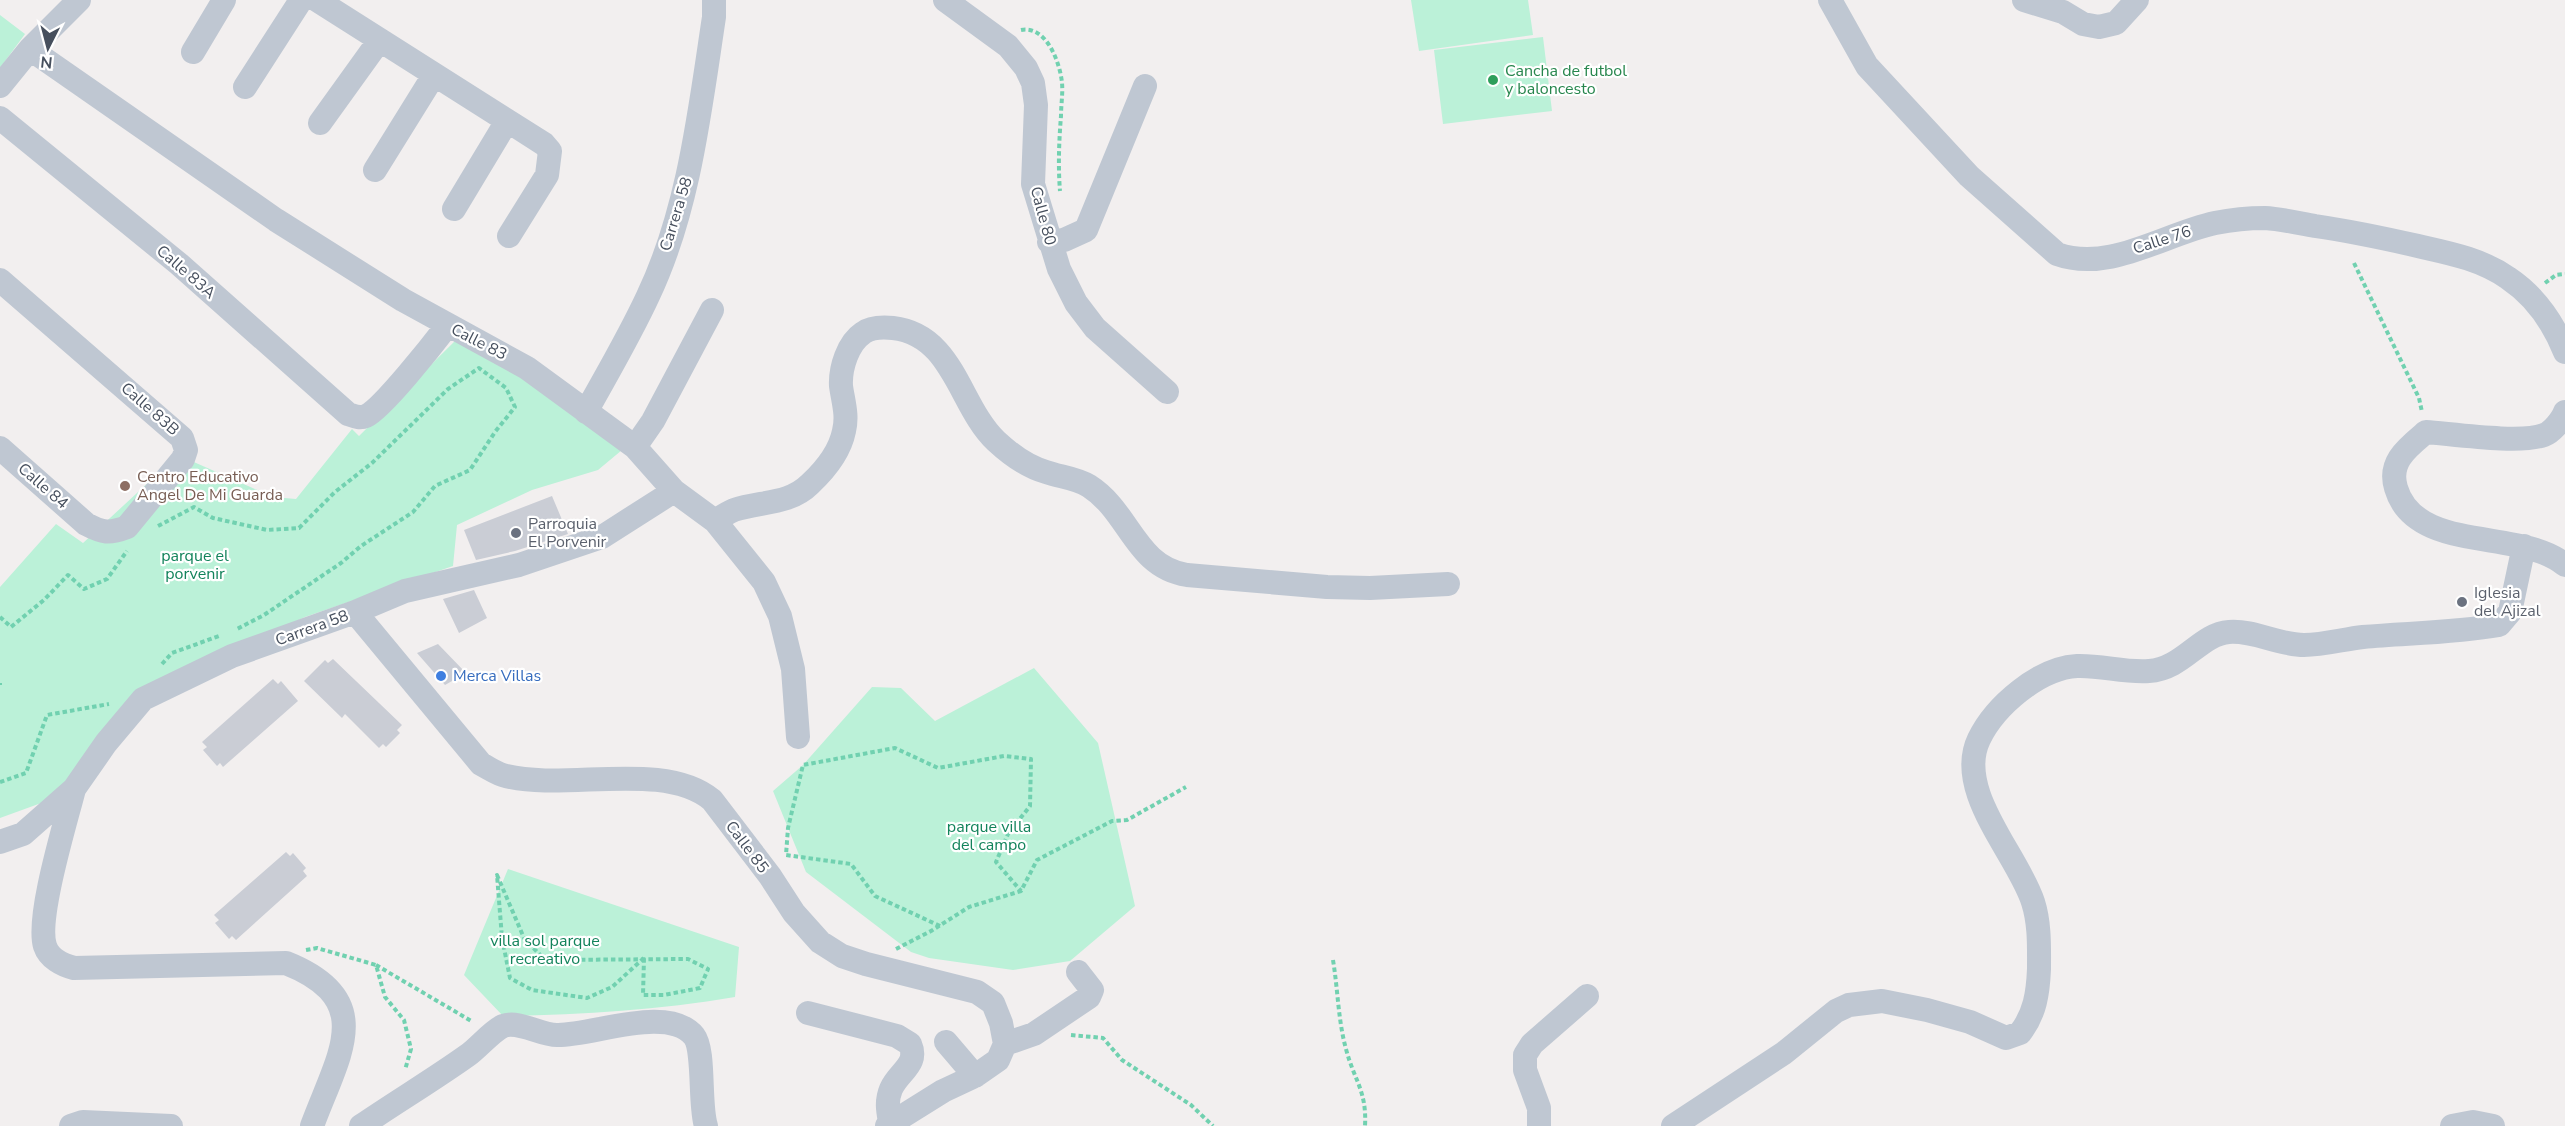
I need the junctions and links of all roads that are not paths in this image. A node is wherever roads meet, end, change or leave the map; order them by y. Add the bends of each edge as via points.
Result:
1 (78, 0) edge
2 (224, 0) edge
3 (301, 0) edge
4 (317, 0) edge
5 (714, 0) edge
6 (945, 0) edge
7 (1830, 0) edge
8 (2025, 0) edge
9 (2137, 0) edge
10 (379, 41) junction
11 (30, 49) junction
12 (193, 52) dead end
13 (434, 75) junction
14 (0, 86) edge
15 (1146, 86) dead end
16 (245, 87) dead end
17 (0, 118) edge
18 (507, 121) junction
19 (320, 123) dead end
20 (375, 170) dead end
21 (454, 209) dead end
22 (509, 236) dead end
23 (1049, 242) junction
24 (0, 280) edge
25 (712, 310) dead end
26 (447, 326) junction
27 (2565, 352) edge
28 (1167, 392) dead end
29 (586, 412) junction
30 (2565, 412) edge
31 (635, 447) junction
32 (0, 448) edge
33 (674, 491) junction
34 (715, 521) junction
35 (86, 524) joint
36 (2524, 546) junction
37 (2565, 565) edge
38 (1448, 584) dead end
39 (355, 612) junction
40 (798, 737) dead end
41 (74, 789) junction
42 (0, 842) edge
43 (1078, 972) dead end
44 (1587, 996) dead end
45 (808, 1013) dead end
46 (946, 1042) dead end
47 (1005, 1044) junction
48 (975, 1076) junction
49 (889, 1124) edge
50 (71, 1126) edge
51 (171, 1126) edge
52 (312, 1126) edge
53 (361, 1126) edge
54 (706, 1126) edge
55 (1539, 1126) edge
56 (1673, 1126) edge
57 (2452, 1126) edge
58 (2493, 1126) edge

1 - 11 street
2 - 12 street
3 - 16 street
4 - 10 street
5 - 29 street, Carrera 58 via 691,165 668,243 649,294
6 - 23 street, Calle 80 via 1019,56 1033,82 1033,184
7 - 27 street, Calle 76 via 1867,66 1969,176 2057,254 2090,261 2216,223 2264,218 2358,232 2481,263 2507,277 2530,295 2555,328
8 - 9 street via 2099,27 2116,23
10 - 13 street
10 - 19 street
11 - 14 street
11 - 26 street, Calle 83 via 276,220
13 - 18 street
13 - 20 street
15 - 23 street via 1086,230
17 - 26 street, Calle 83A via 178,264 348,414 357,418 371,413
18 - 21 street
18 - 22 street via 550,151 547,176
23 - 28 street, Calle 80 via 1076,303 1095,328
24 - 35 street, Calle 83B via 182,438 186,450 183,459 127,527 101,532
25 - 31 street
26 - 29 street, Calle 83 via 507,355
29 - 31 street, Calle 83
30 - 36 street via 2563,419 2545,435 2525,438 2426,432 2399,460 2392,475 2400,500 2428,525
31 - 33 street, Calle 83
32 - 35 street, Calle 84
33 - 34 street, Calle 83
33 - 39 street, Carrera 58 via 602,537 519,565 405,591
34 - 38 street via 736,509 784,500 822,472 844,430 841,385 850,348 870,329 903,329 937,350 953,370 975,415 995,440 1032,466 1089,486 1126,523 1148,557 1167,570 1327,587
34 - 40 street, Calle 83 via 764,582 780,616 793,669
36 - 37 street
36 - 56 street via 2510,612 2499,625 2306,645 2228,632 2214,636 2170,668 2148,672 2078,666 2056,669 2020,690 1985,727 1975,748 1973,769 1977,788 2032,900 2038,922 2036,1004 2020,1033 2006,1038 1970,1022 1882,1001 1849,1005
39 - 41 street, Carrera 58 via 232,656 142,699
39 - 47 street, Calle 85 via 481,764 504,776 529,780 655,780 700,790 712,800 794,913 820,942 842,956 866,964 977,992 993,1003
41 - 42 street, Carrera 58 via 23,834
41 - 52 street via 51,879 44,929 48,952 62,965 74,968 286,963 309,972 330,987 340,1002 345,1023 340,1049
43 - 47 street via 1092,990 1089,997 1034,1034
44 - 55 street via 1532,1044 1525,1055 1525,1070 1539,1108
45 - 49 street via 897,1036 910,1044 913,1061 891,1088 887,1104
46 - 48 street
47 - 48 street via 998,1060
48 - 49 street
50 - 51 street via 83,1122
53 - 54 street via 471,1053 504,1026 552,1035 597,1031 625,1023 669,1023 686,1029 696,1038
57 - 58 street via 2473,1122

